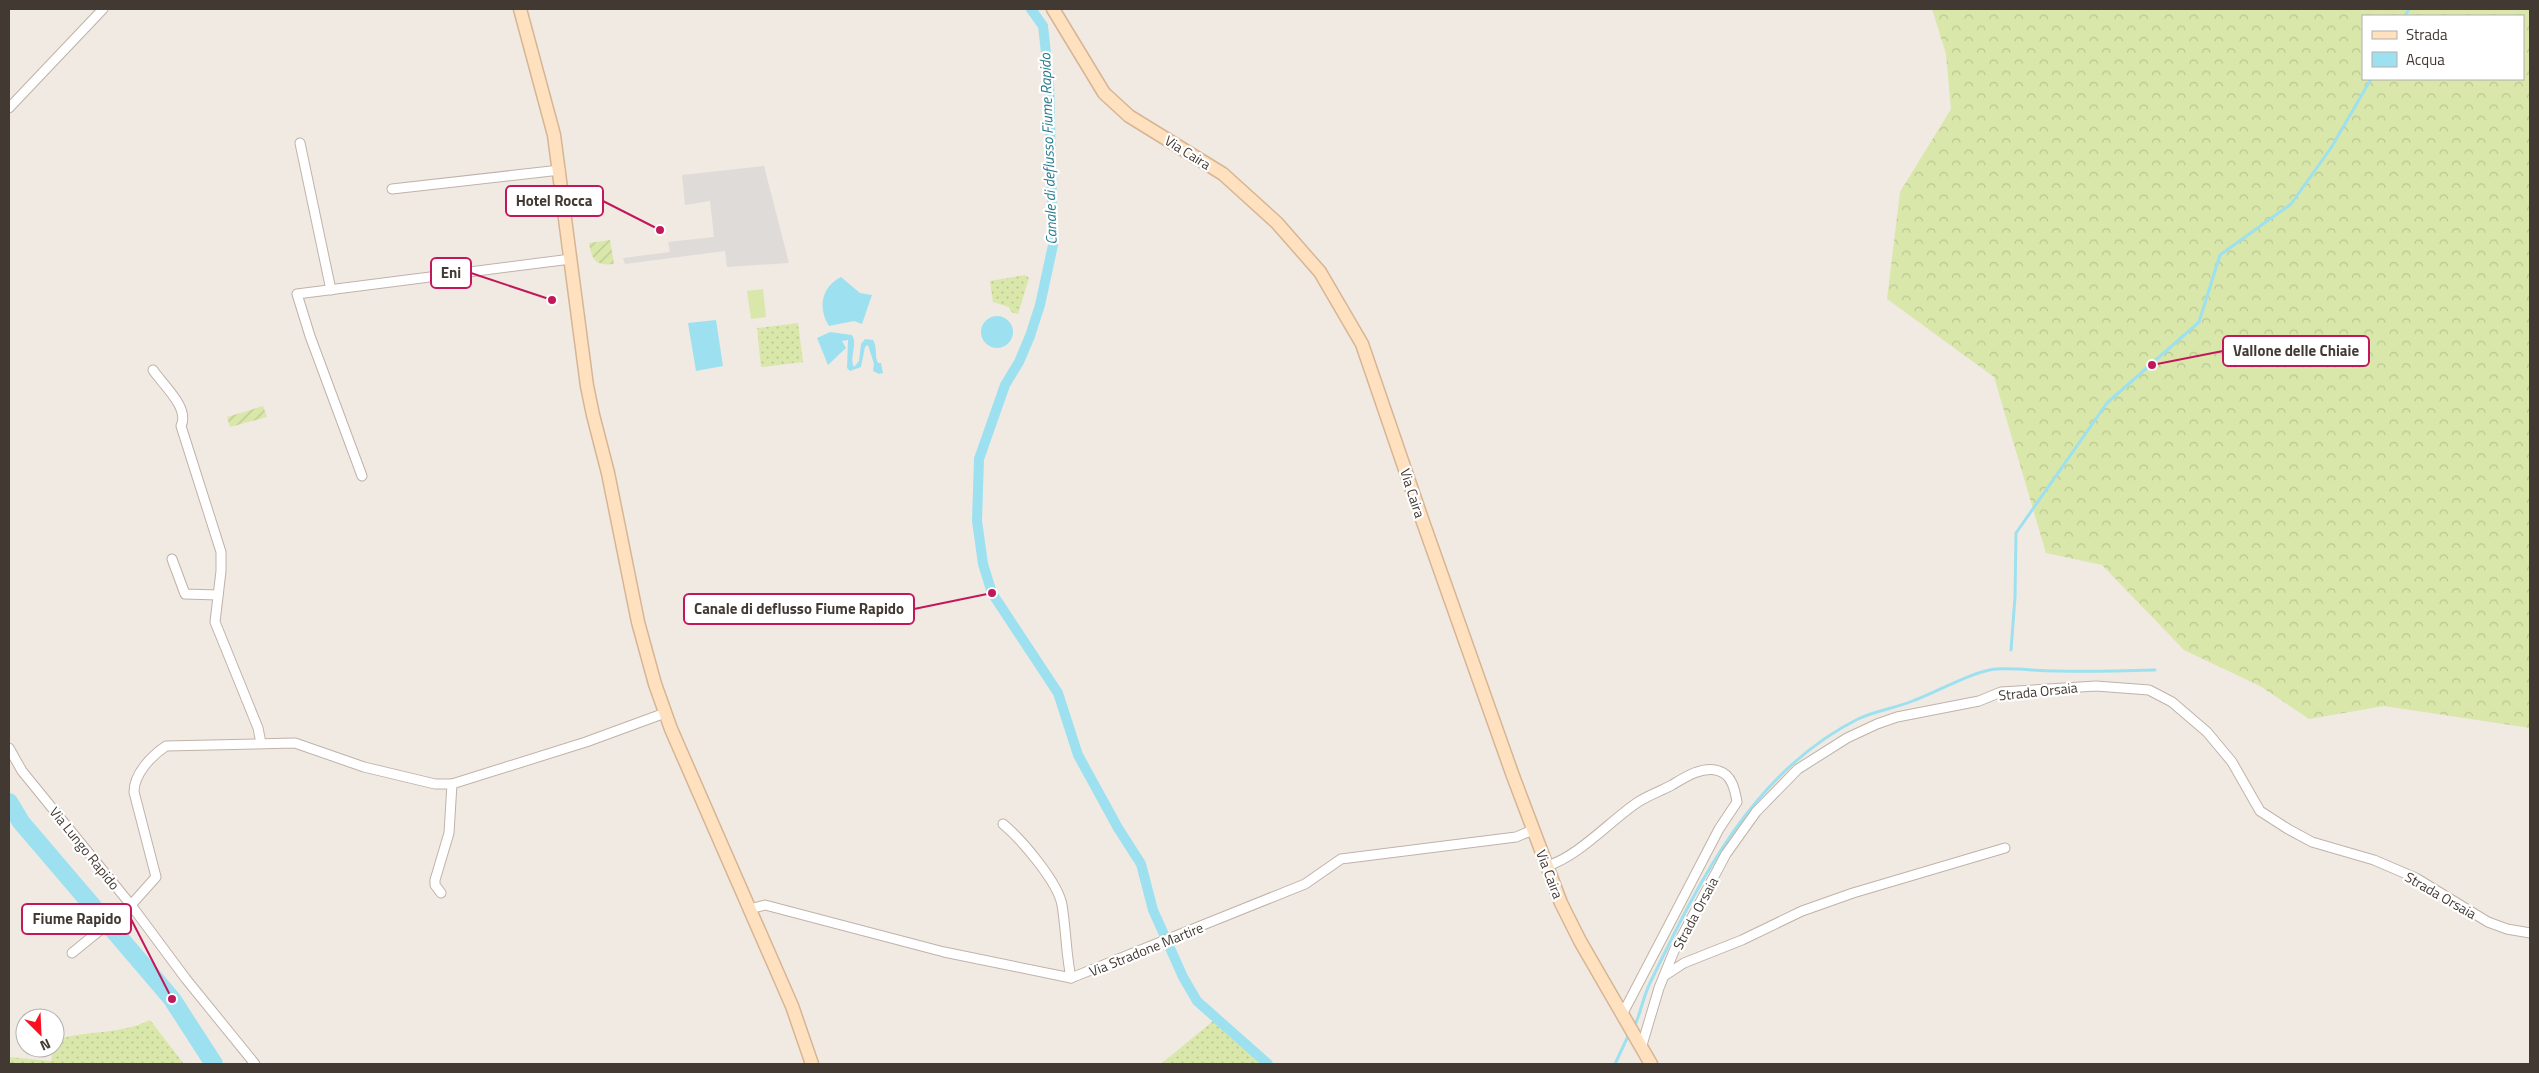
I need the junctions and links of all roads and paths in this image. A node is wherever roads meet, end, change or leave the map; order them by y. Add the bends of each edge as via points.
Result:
1 (103, 9) edge
2 (520, 9) edge
3 (1053, 9) edge
4 (9, 108) edge
5 (300, 144) dead end
6 (560, 170) junction
7 (392, 188) dead end
8 (571, 259) junction
9 (331, 290) junction
10 (153, 370) dead end
11 (362, 476) dead end
12 (172, 559) dead end
13 (218, 595) junction
14 (665, 713) junction
15 (261, 743) junction
16 (9, 748) edge
17 (452, 784) junction
18 (1003, 824) dead end
19 (1533, 830) junction
20 (2005, 848) dead end
21 (1547, 866) junction
22 (441, 893) dead end
23 (129, 907) junction
24 (749, 909) junction
25 (2530, 933) edge
26 (72, 954) dead end
27 (1664, 976) junction
28 (1071, 978) junction
29 (1623, 1013) junction
30 (1642, 1045) junction
31 (255, 1064) edge
32 (812, 1064) edge
33 (1651, 1064) edge

1 - 4 street
2 - 6 street via 543,91
3 - 19 street, Via Caira via 1104,93 1129,116 1223,174 1277,223 1320,272 1362,344
5 - 9 street
6 - 7 street
6 - 8 street
8 - 9 street
8 - 14 street via 594,415 638,622
9 - 11 street via 297,294
10 - 13 street via 183,411 181,426 221,552
12 - 13 street via 186,594
13 - 15 street via 217,630 258,728
14 - 17 street
14 - 24 street
15 - 17 street via 295,743 364,767 435,784
15 - 23 street via 166,746 140,772 134,792 156,877
16 - 23 street, Via Lungo Rapido via 22,771
17 - 22 street via 449,833 435,880
18 - 28 street via 1020,838 1062,904
19 - 21 street, Via Caira
19 - 28 street, Via Stradone Martire via 1516,837 1341,859 1305,884
20 - 27 street via 1802,911 1684,963
21 - 29 street, Via Caira via 1580,941
21 - 29 street via 1563,859 1639,802 1681,780 1705,770 1717,770 1732,783 1737,802 1719,829
23 - 26 street
23 - 31 street, Via Lungo Rapido
24 - 28 street, Via Stradone Martire via 765,905 944,952
24 - 32 street via 792,1006
25 - 27 street, Strada Orsaia via 2507,930 2488,922 2416,878 2374,860 2312,842 2288,829 2260,811 2232,762 2207,732 2172,702 2149,690 2096,686 2044,688 2001,692 1979,701 1897,717 1846,738 1798,769 1756,812 1726,854
27 - 30 street, Strada Orsaia
29 - 30 street, Via Caira
30 - 33 street, Via Caira

